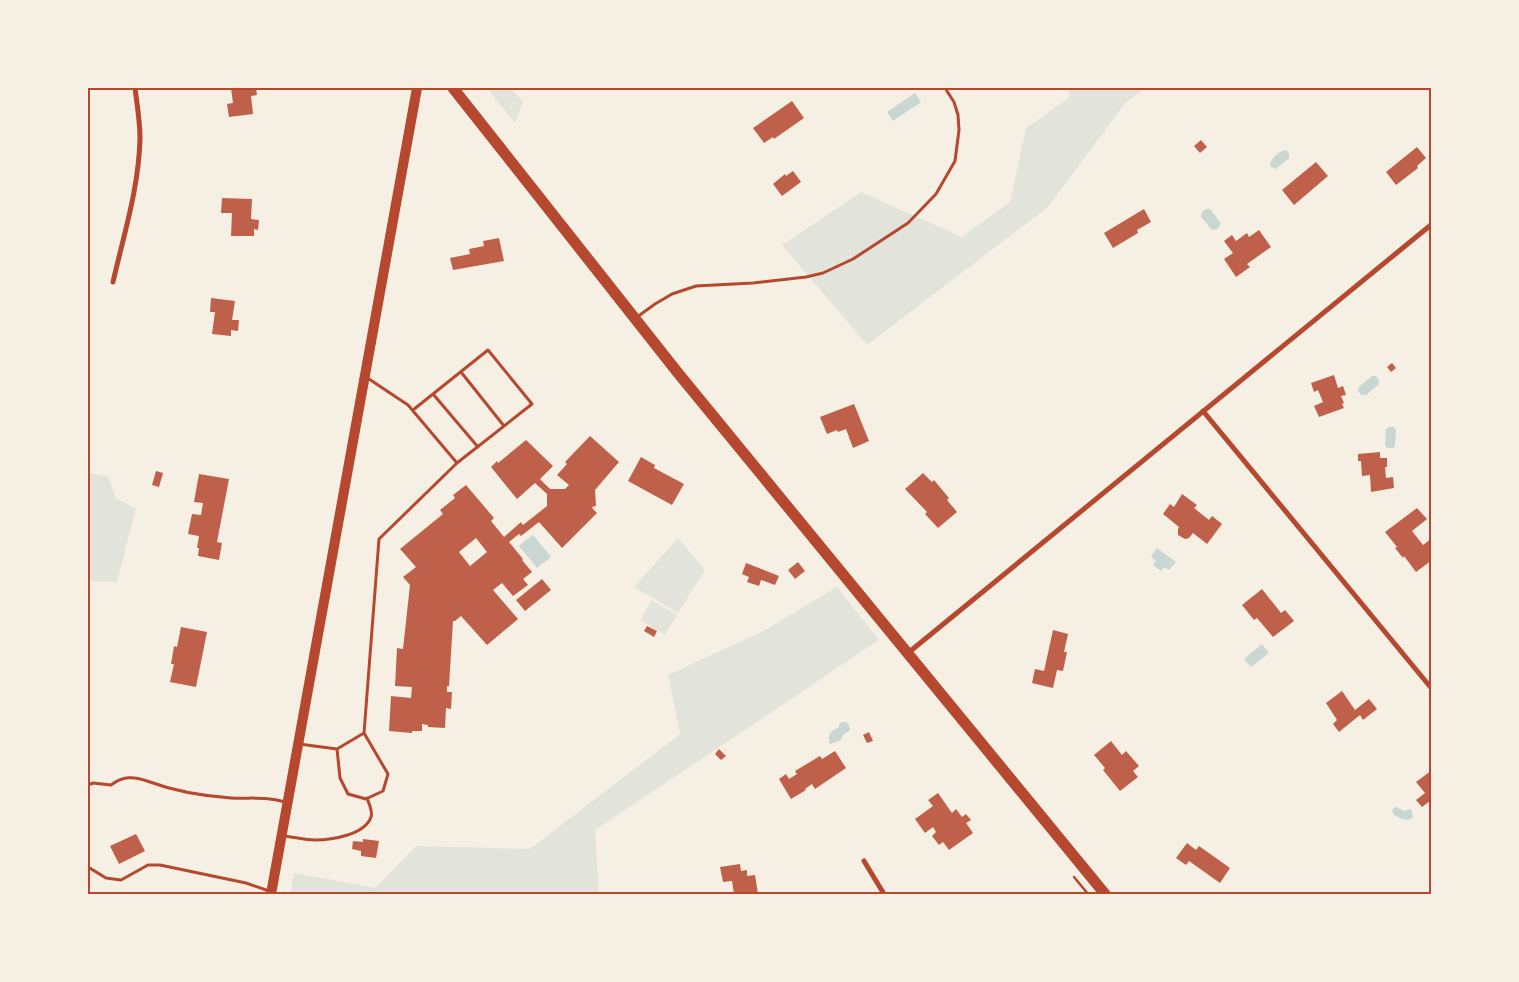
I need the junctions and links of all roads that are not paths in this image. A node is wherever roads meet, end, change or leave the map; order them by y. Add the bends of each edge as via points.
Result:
1 (135, 88) edge
2 (417, 88) edge
3 (453, 88) edge
4 (945, 88) edge
5 (1432, 224) edge
6 (113, 282) dead end
7 (636, 320) junction
8 (461, 372) junction
9 (364, 376) junction
10 (433, 394) junction
11 (413, 410) junction
12 (1203, 412) junction
13 (504, 426) junction
14 (478, 447) junction
15 (457, 463) junction
16 (908, 653) junction
17 (1432, 690) edge
18 (364, 734) junction
19 (298, 744) junction
20 (337, 749) junction
21 (88, 785) edge
22 (367, 798) junction
23 (288, 802) junction
24 (282, 835) junction
25 (864, 860) dead end
26 (88, 867) edge
27 (272, 893) edge
28 (884, 894) edge
29 (1105, 894) edge

1 - 6 street via 140,136 137,173
2 - 9 main road
3 - 7 main road
4 - 7 lane via 958,115 955,161 936,194 908,223 853,260 823,273 753,283 696,286 672,294
5 - 12 street
7 - 16 main road
8 - 10 lane
8 - 13 lane
8 - 13 lane via 488,350 532,404
9 - 11 lane
9 - 19 main road
10 - 11 lane
10 - 14 lane
11 - 15 lane
12 - 16 street
12 - 17 street
13 - 14 lane
14 - 15 lane
15 - 18 lane via 379,538
16 - 29 main road
18 - 20 lane
18 - 22 lane via 388,774 383,791
19 - 20 lane
19 - 23 main road
20 - 22 lane via 340,778 348,794
21 - 23 lane via 111,785 130,776 181,791
22 - 24 lane via 371,818 362,828 346,836 314,840
23 - 24 main road
24 - 27 main road
25 - 28 street
26 - 27 lane via 106,878 121,880 148,865 160,866 246,883

